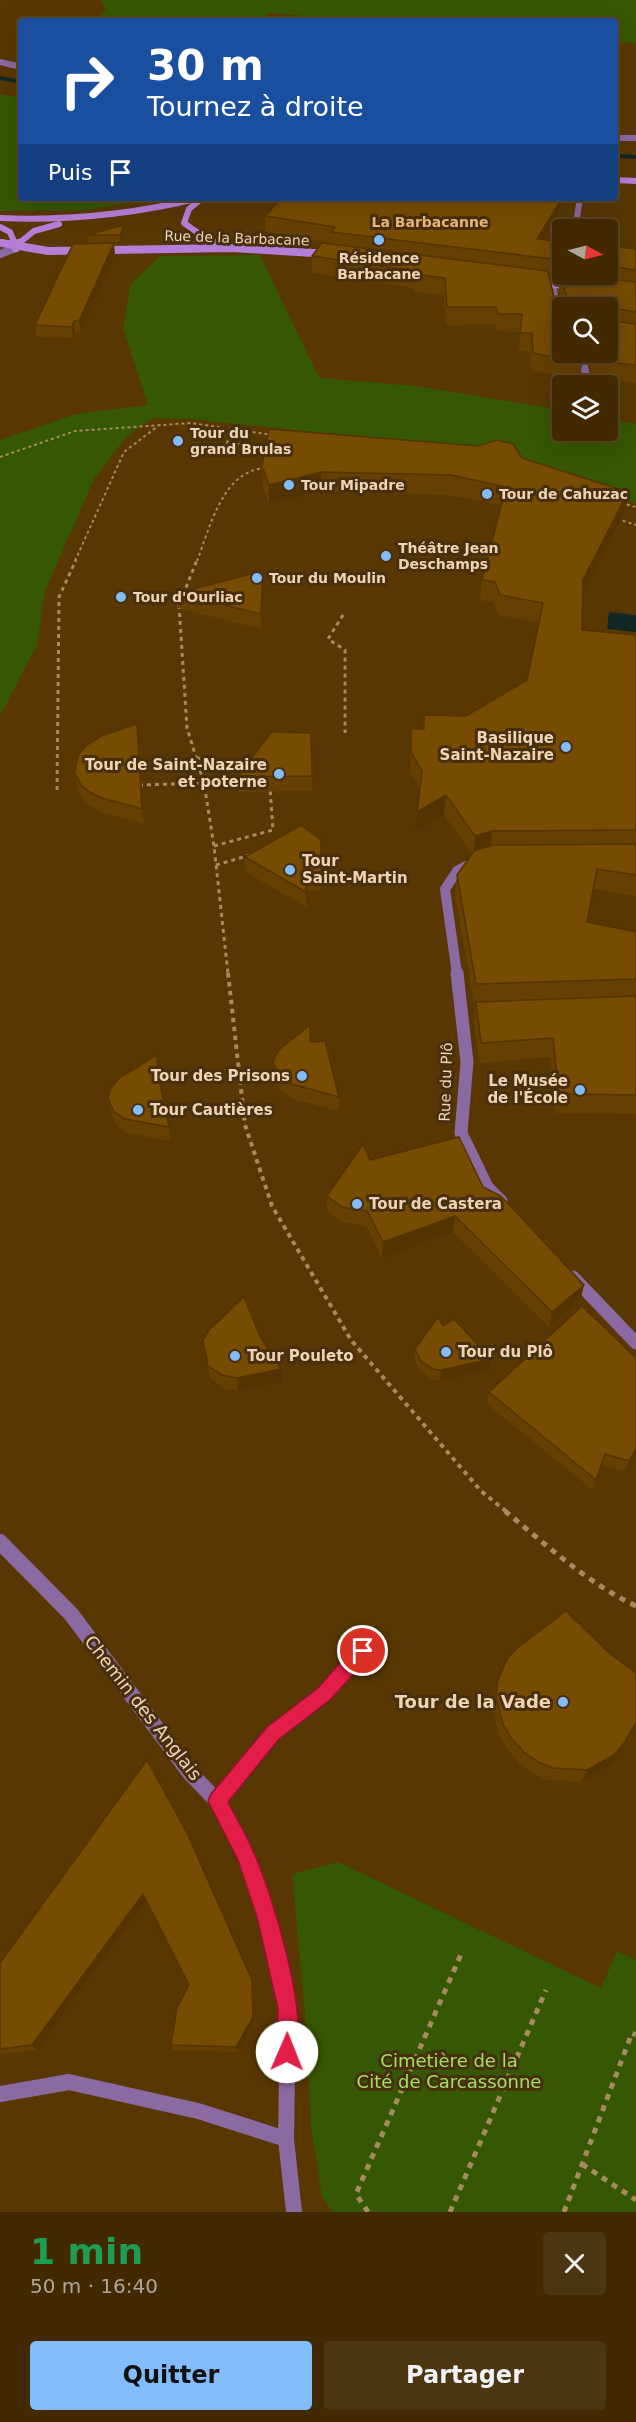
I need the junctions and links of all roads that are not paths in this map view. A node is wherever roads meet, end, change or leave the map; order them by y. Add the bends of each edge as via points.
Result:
1 (0, 63) edge
2 (18, 66) edge
3 (618, 138) edge
4 (636, 138) edge
5 (618, 180) edge
6 (636, 181) edge
7 (189, 201) edge
8 (198, 201) edge
9 (580, 201) edge
10 (0, 218) edge
11 (84, 219) junction
12 (577, 219) edge
13 (0, 227) edge
14 (0, 242) edge
15 (16, 248) junction
16 (232, 248) junction
17 (0, 254) edge
18 (342, 256) edge
19 (527, 281) edge
20 (552, 284) edge
21 (566, 285) edge
22 (581, 286) edge
23 (490, 858) edge
24 (511, 1212) edge
25 (566, 1270) edge
26 (636, 1343) edge
27 (0, 1542) edge
28 (363, 1651) dead end
29 (217, 1801) junction
30 (0, 2094) edge
31 (286, 2139) junction
32 (294, 2212) edge

1 - 2 street
3 - 4 street
5 - 6 main road
7 - 11 main road
8 - 16 main road via 190,207 184,223 208,240
9 - 12 street
10 - 11 main road
11 - 15 main road via 29,232 21,237
13 - 15 main road via 10,232
14 - 15 main road
15 - 16 main road, Rue de la Barbacane
15 - 17 street
16 - 18 main road, Rue de la Barbacane
19 - 20 main road
21 - 22 main road
23 - 24 street, Rue du Plô via 472,862 454,874 446,885 446,901 469,1013 461,1133 487,1187
25 - 26 street
27 - 29 street, Chemin des Anglais via 71,1614 190,1773
28 - 29 street via 324,1694 273,1733
29 - 31 street, Chemin des Anglais via 246,1857 267,1917 288,2009
30 - 31 street via 69,2082 198,2111
31 - 32 street, Chemin des Anglais

